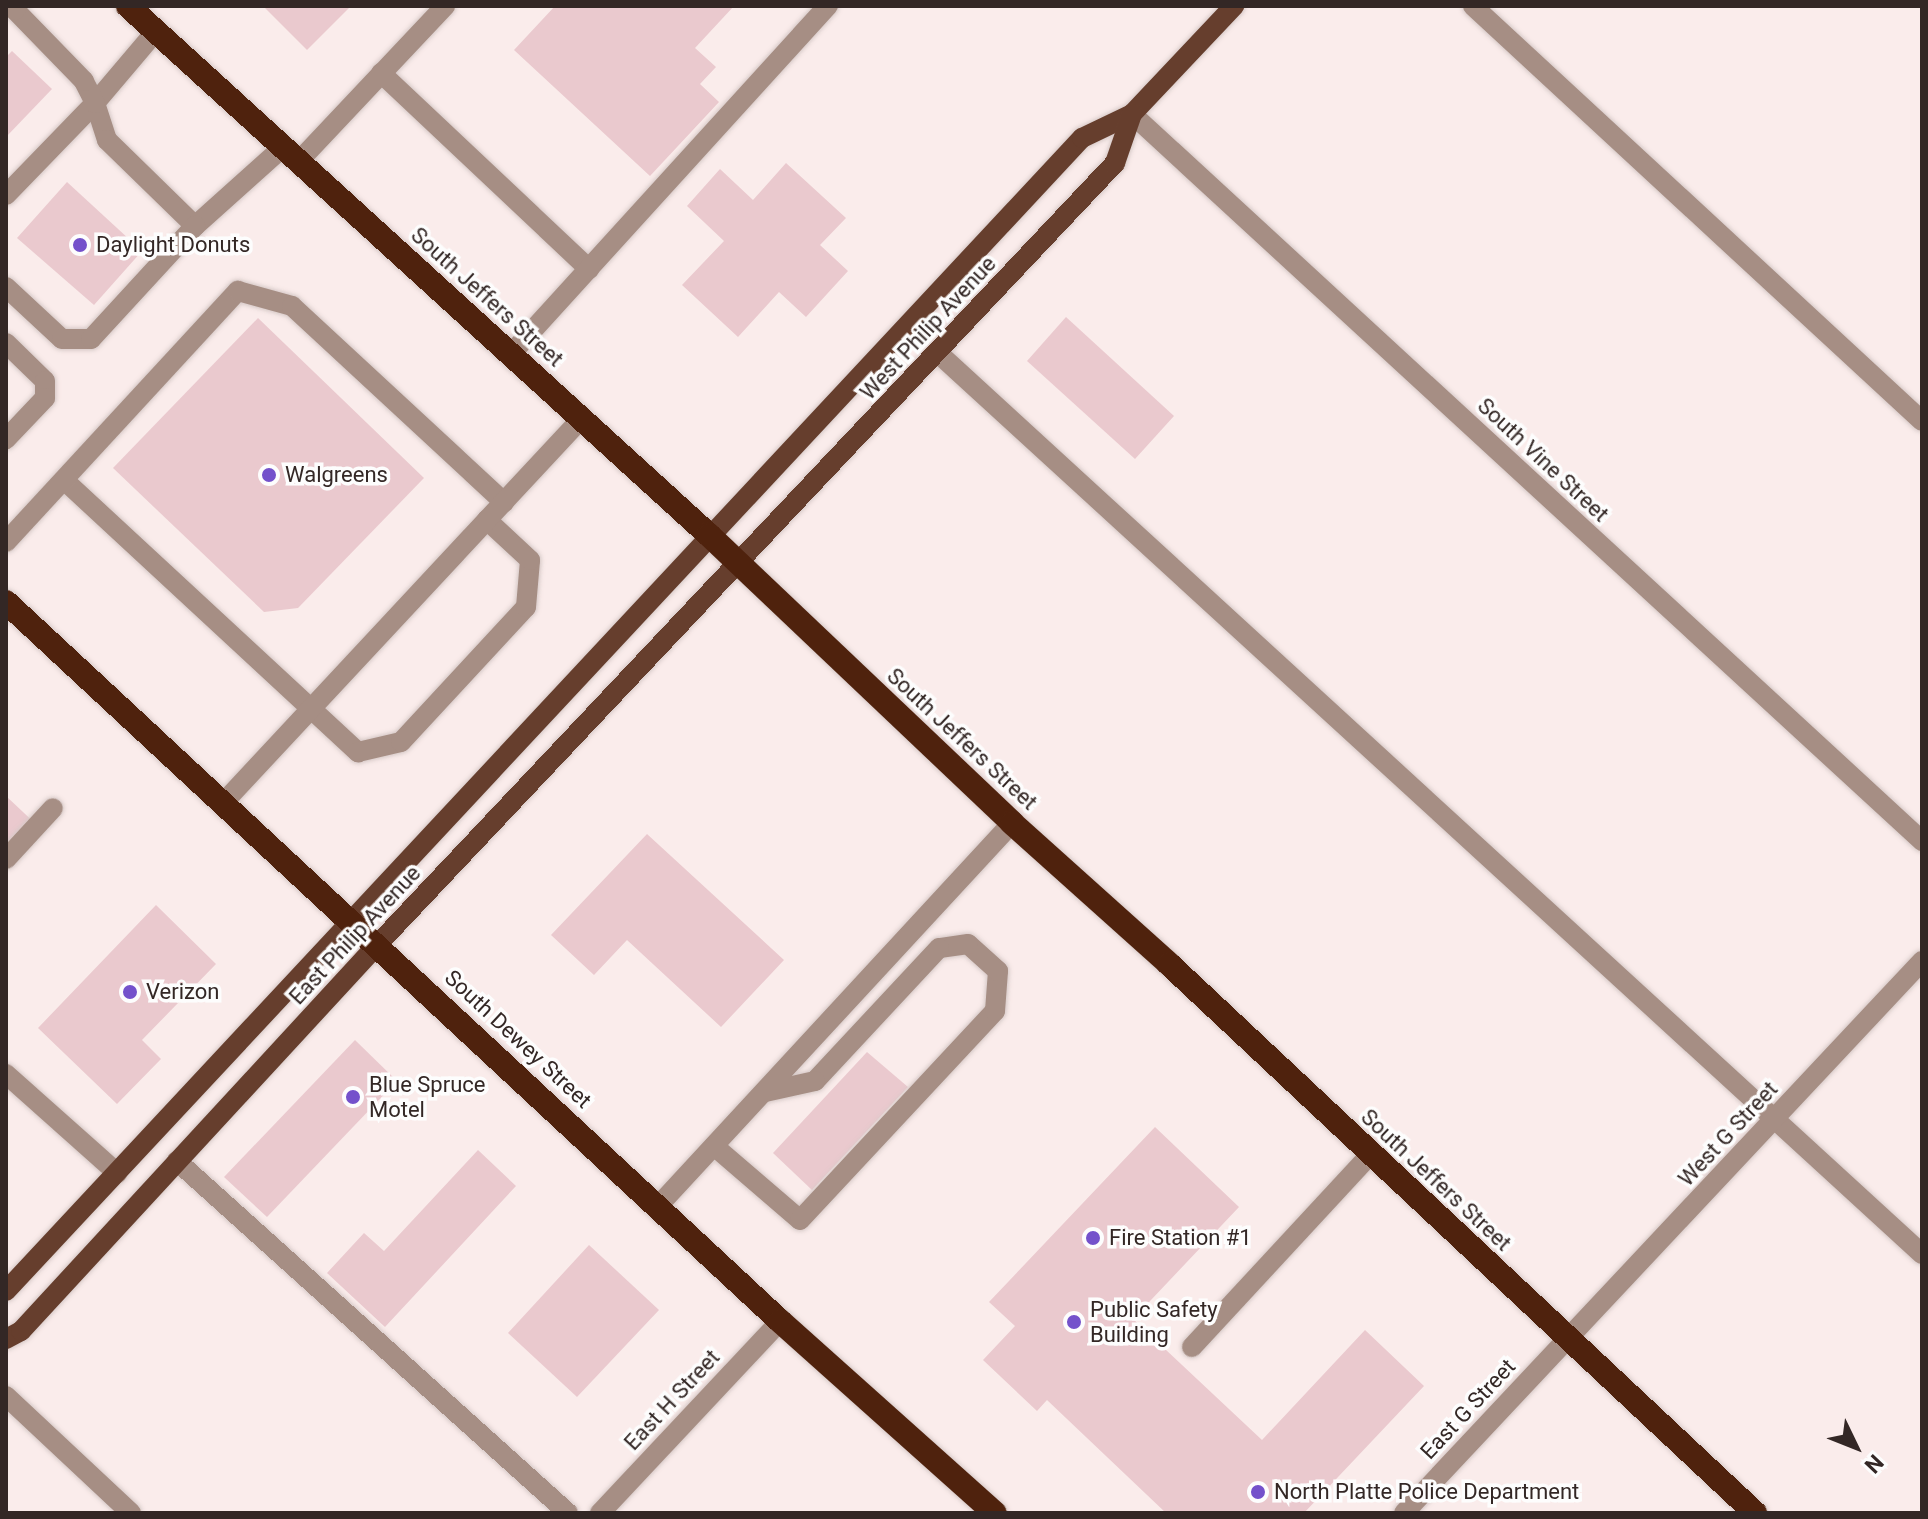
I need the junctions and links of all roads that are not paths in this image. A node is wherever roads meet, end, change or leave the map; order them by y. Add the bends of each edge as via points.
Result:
1 (128, 6) edge
2 (445, 6) edge
3 (828, 6) edge
4 (1234, 6) edge
5 (1473, 6) edge
6 (13, 12) edge
7 (156, 31) junction
8 (381, 73) junction
9 (95, 103) junction
10 (1132, 114) junction
11 (291, 154) junction
12 (6, 195) edge
13 (195, 226) junction
14 (589, 269) junction
15 (6, 287) edge
16 (6, 343) edge
17 (938, 353) junction
18 (511, 354) junction
19 (582, 418) junction
20 (1922, 421) edge
21 (6, 439) edge
22 (64, 480) junction
23 (504, 502) junction
24 (487, 520) junction
25 (709, 535) junction
26 (6, 542) edge
27 (740, 564) junction
28 (6, 602) edge
29 (310, 710) junction
30 (224, 802) junction
31 (53, 808) dead end
32 (1012, 823) junction
33 (1922, 841) edge
34 (6, 859) edge
35 (350, 919) junction
36 (378, 944) junction
37 (1922, 961) edge
38 (6, 1074) edge
39 (765, 1092) junction
40 (1774, 1119) junction
41 (714, 1146) junction
42 (1371, 1154) junction
43 (177, 1161) junction
44 (117, 1173) junction
45 (659, 1205) junction
46 (1922, 1254) edge
47 (6, 1291) edge
48 (780, 1321) junction
49 (1568, 1338) junction
50 (6, 1339) edge
51 (1192, 1347) dead end
52 (6, 1396) edge
53 (131, 1513) edge
54 (568, 1513) edge
55 (600, 1513) edge
56 (995, 1513) edge
57 (1404, 1513) edge
58 (1755, 1513) edge

1 - 7 highway, South Jeffers Street
2 - 8 street
3 - 14 street
4 - 10 main road, West Philip Avenue
5 - 20 street
6 - 9 street via 84,81
7 - 9 street
7 - 11 highway, South Jeffers Street
8 - 11 street
8 - 14 street
9 - 12 street
9 - 13 street via 107,140
10 - 17 main road, West Philip Avenue via 1115,163
10 - 25 main road, West Philip Avenue via 1082,138
10 - 33 street, South Vine Street
11 - 13 street
11 - 18 highway, South Jeffers Street
13 - 15 street via 91,339 62,339
14 - 18 street
16 - 21 street via 45,381 45,398
17 - 27 main road, West Philip Avenue
17 - 40 street
18 - 19 highway, South Jeffers Street
19 - 23 street
19 - 25 highway, South Jeffers Street
22 - 23 street via 238,291 292,306
22 - 26 street
22 - 29 street
23 - 24 street
24 - 29 street
24 - 29 street via 530,560 526,607 401,742 358,752
25 - 27 highway, South Jeffers Street
25 - 35 main road, East Philip Avenue
27 - 32 highway, South Jeffers Street
27 - 36 main road, East Philip Avenue
28 - 30 highway, South Dewey Street
29 - 30 street
30 - 35 highway, South Dewey Street
31 - 34 street
32 - 39 street
32 - 42 highway, South Jeffers Street
35 - 36 highway, South Dewey Street
35 - 44 main road, East Philip Avenue
36 - 43 main road, East Philip Avenue
36 - 45 highway, South Dewey Street
37 - 40 street, West G Street
38 - 44 street
39 - 41 street
39 - 41 street via 815,1081 939,948 968,944 998,971 995,1011 800,1220
40 - 46 street
40 - 49 street, West G Street
41 - 45 street
42 - 49 highway, South Jeffers Street
42 - 51 street
43 - 50 main road, East Philip Avenue via 21,1331
43 - 54 street
44 - 47 main road, East Philip Avenue
45 - 48 highway, South Dewey Street
48 - 55 street, East H Street
48 - 56 highway, South Dewey Street
49 - 57 street, East G Street
49 - 58 highway, South Jeffers Street
52 - 53 street

